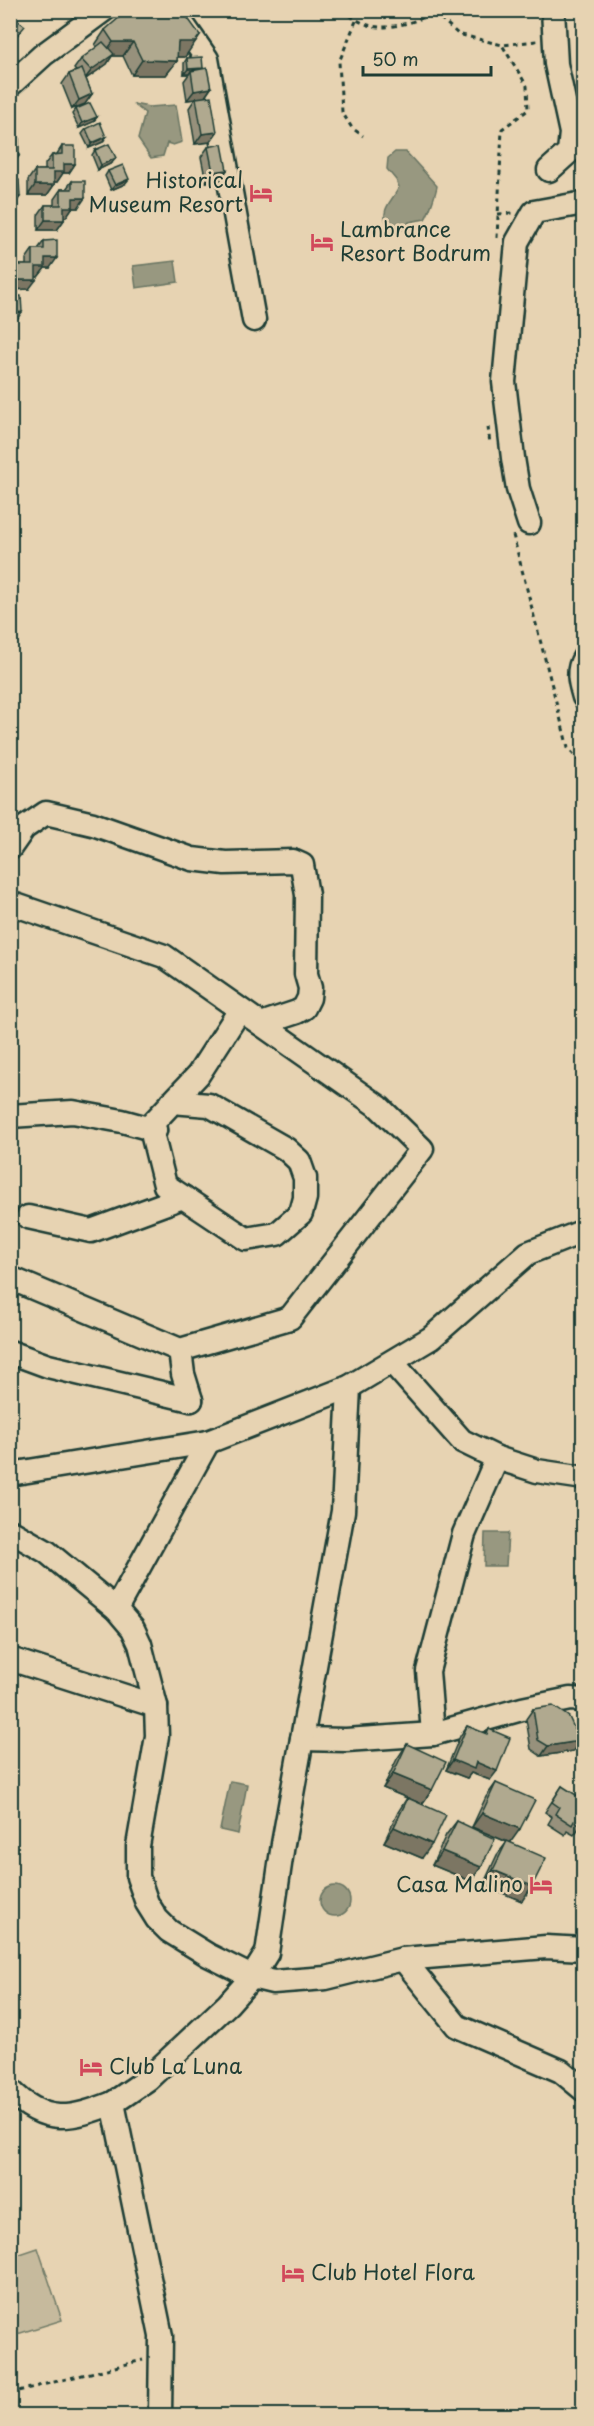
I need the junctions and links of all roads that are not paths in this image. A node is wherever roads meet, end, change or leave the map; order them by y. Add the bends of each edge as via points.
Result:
1 (104, 10) edge
2 (173, 10) edge
3 (553, 10) edge
4 (10, 85) edge
5 (549, 170) dead end
6 (584, 202) edge
7 (254, 320) dead end
8 (529, 523) dead end
9 (584, 658) edge
10 (584, 697) edge
11 (10, 848) edge
12 (10, 903) edge
13 (240, 1010) junction
14 (261, 1024) junction
15 (172, 1102) junction
16 (10, 1116) edge
17 (155, 1130) junction
18 (183, 1197) junction
19 (28, 1217) dead end
20 (584, 1231) edge
21 (10, 1278) edge
22 (180, 1350) junction
23 (10, 1352) edge
24 (392, 1362) junction
25 (349, 1387) junction
26 (208, 1442) junction
27 (497, 1458) junction
28 (10, 1474) edge
29 (584, 1478) edge
30 (10, 1531) edge
31 (116, 1609) junction
32 (10, 1659) edge
33 (584, 1700) edge
34 (156, 1706) junction
35 (433, 1734) junction
36 (302, 1739) junction
37 (584, 1949) edge
38 (404, 1959) junction
39 (252, 1977) junction
40 (584, 2090) edge
41 (12, 2096) edge
42 (113, 2103) junction
43 (160, 2415) edge

1 - 4 street
2 - 7 street via 207,59
3 - 5 street via 556,64 571,133 569,152
6 - 8 street via 534,212 518,242 504,382 516,478
9 - 10 street via 579,665 579,678
11 - 14 street via 24,828 46,813 93,824 192,859 225,863 294,861 302,865 307,895 309,998 297,1012
12 - 13 street via 164,956
13 - 14 street
13 - 15 street via 198,1075
14 - 22 street via 379,1107 422,1149 290,1318
15 - 17 street via 151,1125
15 - 18 street via 208,1106 286,1149 298,1161 305,1178 306,1198 301,1213 277,1234 262,1237 246,1239
16 - 17 street via 73,1112
17 - 18 street via 153,1137 165,1185
18 - 19 street via 91,1231
20 - 24 street via 528,1253 431,1338
21 - 22 street
22 - 23 street via 191,1400 48,1366
24 - 25 street
24 - 27 street via 462,1440
25 - 26 street
25 - 36 street via 343,1511
26 - 28 street
26 - 31 street
27 - 29 street via 537,1471
27 - 35 street via 464,1534 428,1671
30 - 31 street via 47,1552
31 - 34 street via 140,1644
32 - 34 street
33 - 35 street via 522,1709
34 - 39 street via 157,1736 138,1859 138,1877 147,1903 169,1931
35 - 36 street
36 - 39 street via 271,1937 267,1953
37 - 38 street via 546,1947
38 - 39 street via 326,1978 273,1982
38 - 40 street via 457,2026 561,2072
39 - 42 street via 148,2079
41 - 42 street via 61,2118 80,2116
42 - 43 street via 161,2336

